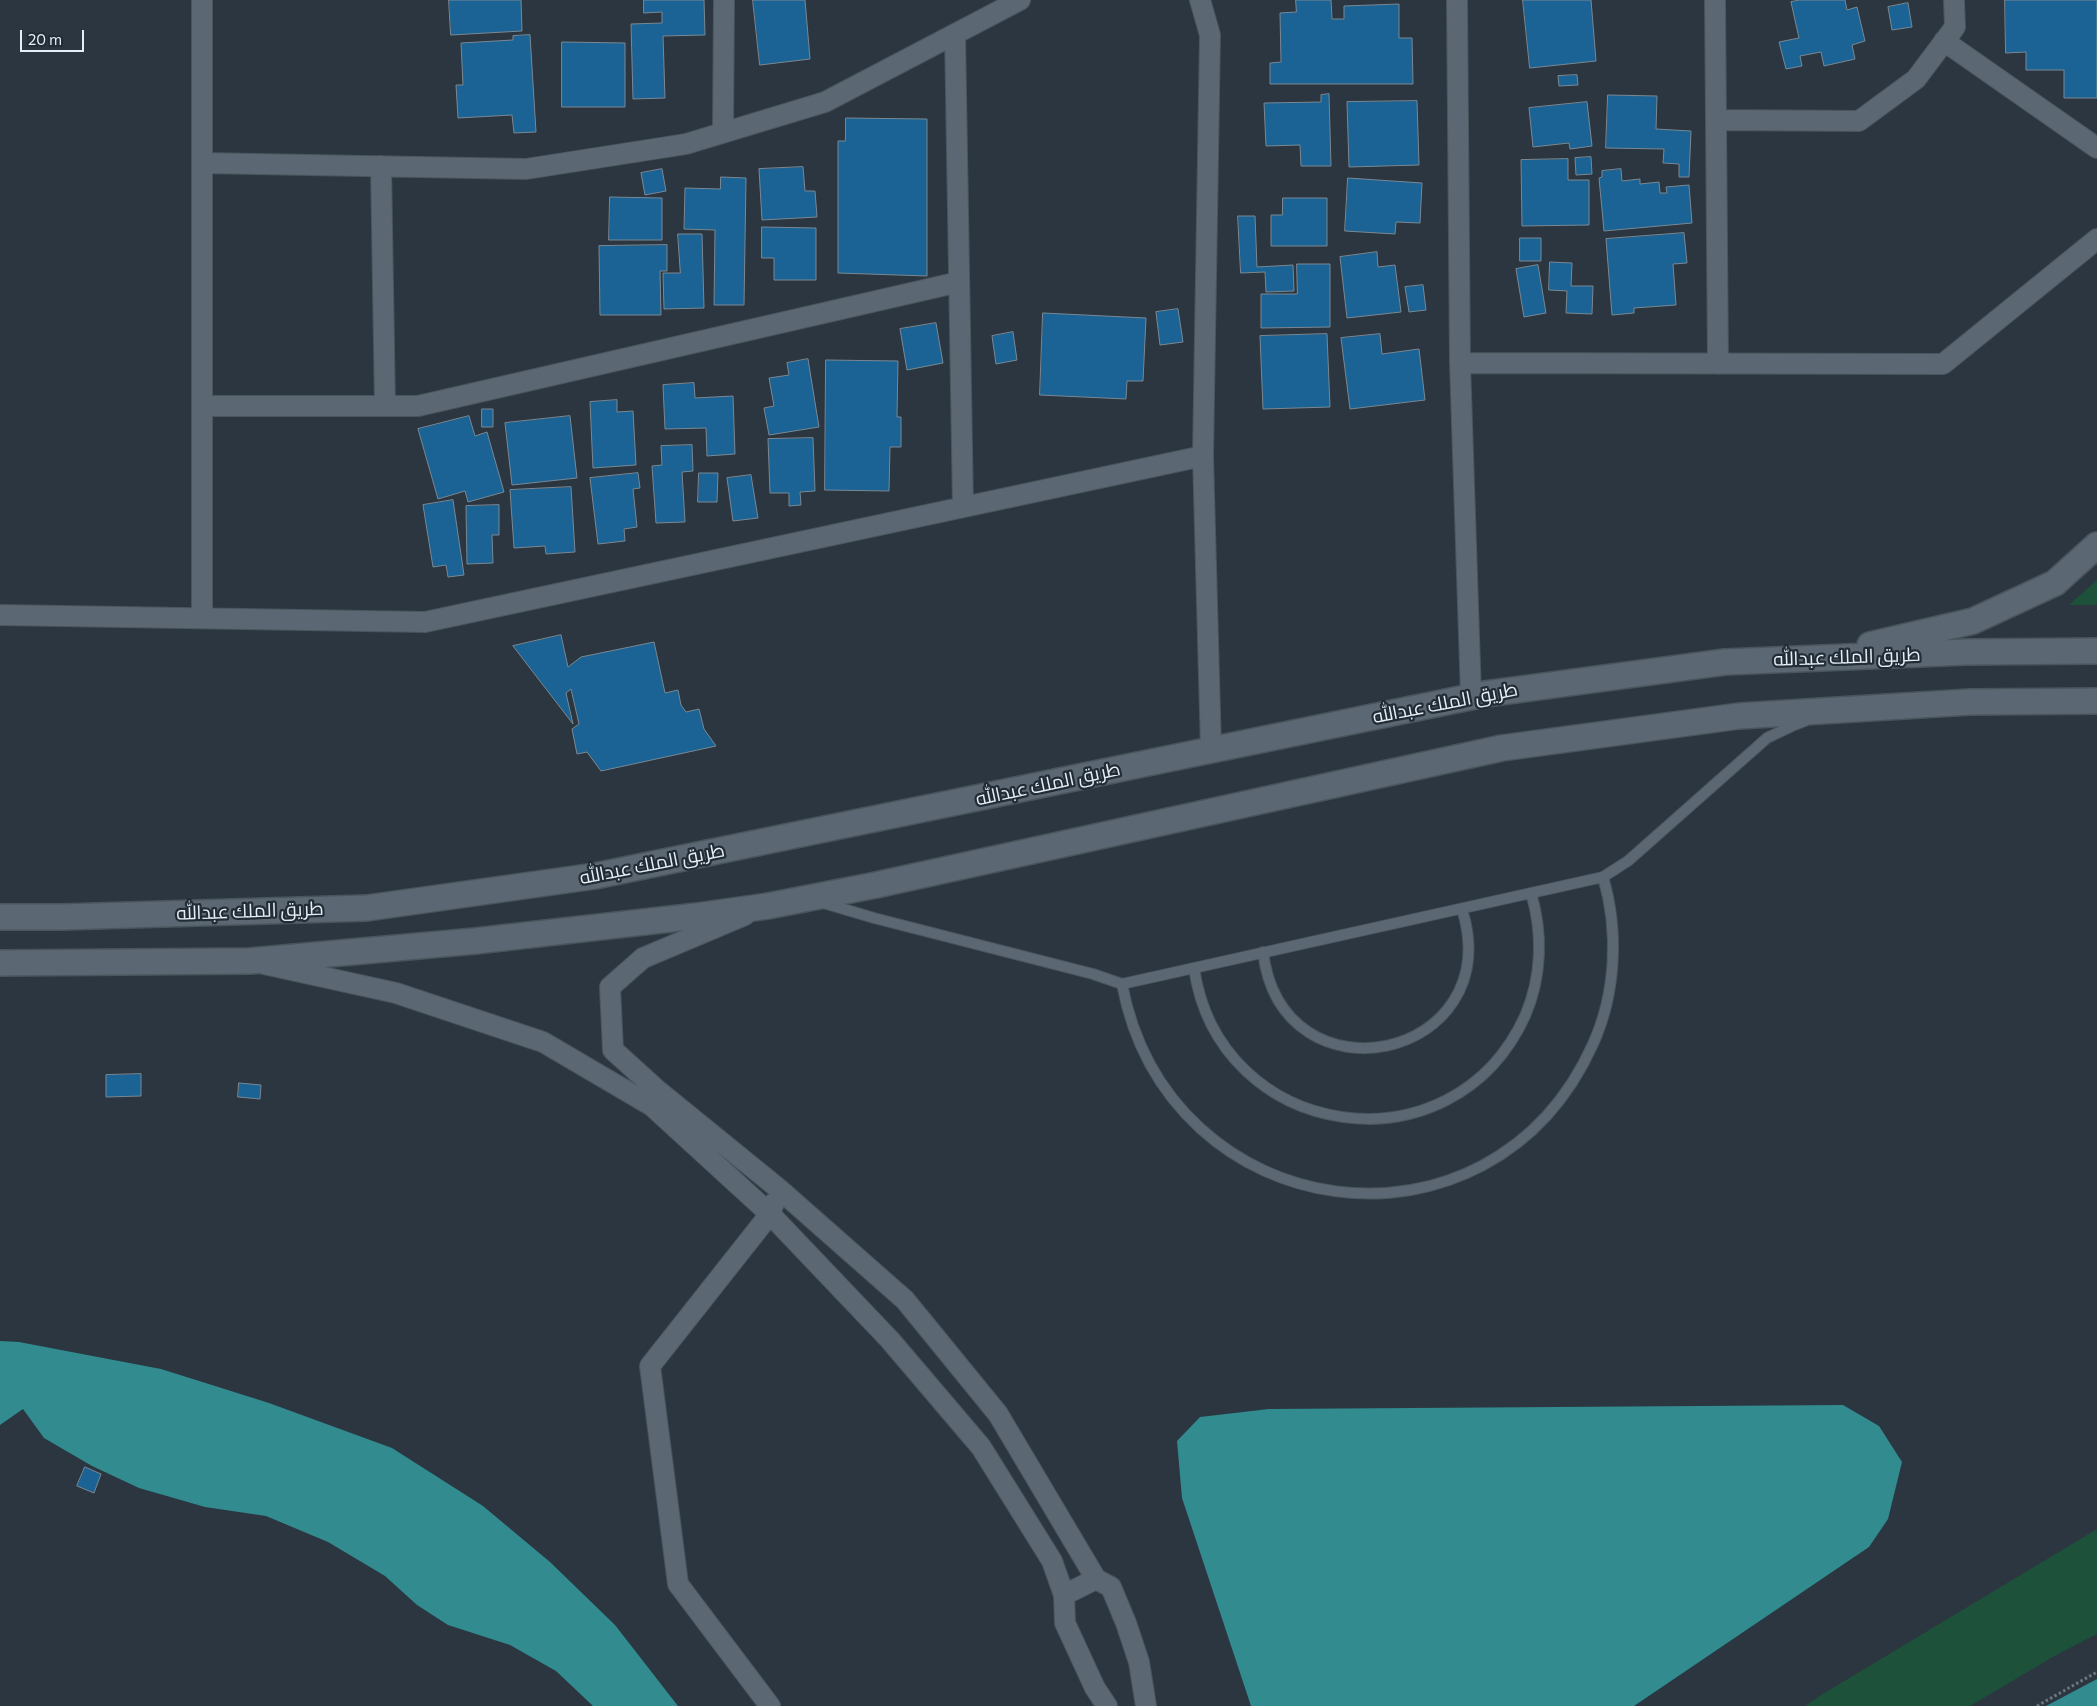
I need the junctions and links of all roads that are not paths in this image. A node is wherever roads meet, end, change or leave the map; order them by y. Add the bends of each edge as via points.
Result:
1 (202, 0) edge
2 (724, 0) edge
3 (1020, 0) edge
4 (1200, 0) edge
5 (1457, 0) edge
6 (1715, 0) edge
7 (1954, 0) edge
8 (954, 34) junction
9 (1944, 41) junction
10 (1716, 120) junction
11 (723, 132) junction
12 (2097, 148) edge
13 (202, 163) junction
14 (381, 166) junction
15 (2097, 239) edge
16 (959, 282) junction
17 (1460, 363) junction
18 (1718, 364) junction
19 (202, 406) junction
20 (385, 406) junction
21 (1203, 456) junction
22 (963, 507) junction
23 (2097, 545) edge
24 (0, 615) edge
25 (202, 618) junction
26 (2097, 651) edge
27 (1811, 658) junction
28 (1471, 696) junction
29 (2097, 701) edge
30 (1840, 710) junction
31 (1211, 750) junction
32 (1603, 877) junction
33 (1531, 893) junction
34 (807, 898) junction
35 (768, 906) junction
36 (1462, 909) junction
37 (0, 917) edge
38 (1263, 952) junction
39 (250, 961) junction
40 (0, 963) edge
41 (1194, 968) junction
42 (1122, 984) junction
43 (778, 1189) junction
44 (753, 1199) junction
45 (770, 1214) junction
46 (1096, 1579) junction
47 (1064, 1596) junction
48 (770, 1706) edge
49 (1107, 1706) edge
50 (1146, 1706) edge

1 - 13 street
2 - 11 street
3 - 8 street
4 - 21 street via 1210,35
5 - 17 street
6 - 10 street
7 - 9 street via 1955,27
8 - 11 street via 825,102
8 - 16 street
9 - 10 street via 1916,79 1859,121
9 - 12 street
10 - 18 street
11 - 14 street via 686,144 526,169
13 - 14 street
13 - 19 street
14 - 20 street
15 - 18 street via 1943,364
16 - 20 street via 418,406
16 - 22 street
17 - 18 street
17 - 28 street
19 - 20 street
19 - 25 street
21 - 22 street
21 - 31 street
22 - 25 street via 425,622
23 - 27 street via 2055,583 1973,621
24 - 25 street
26 - 27 street, طريق الملك عبدالله
27 - 28 street, طريق الملك عبدالله via 1725,662
28 - 31 street, طريق الملك عبدالله
29 - 30 street via 1970,702
30 - 32 lane via 1767,738 1628,861
30 - 34 street via 1739,716 1502,748
31 - 37 street, طريق الملك عبدالله via 595,876 377,907
32 - 33 lane
32 - 42 lane via 1612,926 1613,962 1608,997 1584,1063 1565,1093 1516,1144 1454,1178 1421,1188 1386,1194 1350,1194 1316,1189 1249,1165 1220,1146 1169,1096 1150,1066 1135,1034
33 - 36 lane
33 - 41 lane via 1539,932 1539,957 1536,982 1519,1028 1490,1068 1471,1085 1428,1109 1404,1116 1355,1120 1330,1116 1307,1110 1263,1086 1233,1058 1214,1030 1204,1008
34 - 35 street
34 - 42 lane
35 - 39 street via 484,940
35 - 43 street via 643,958 610,987 612,1050
36 - 38 lane
36 - 38 lane via 1469,952 1457,995 1428,1028 1389,1047 1345,1047 1305,1029 1276,996 1265,968
38 - 41 lane
39 - 40 street
39 - 44 street via 396,993 543,1042 652,1106
41 - 42 lane
43 - 44 street
43 - 45 street
43 - 46 street via 905,1300 998,1414
44 - 45 street
45 - 47 street via 890,1340 981,1447 1052,1561
45 - 48 street via 650,1366 678,1584
46 - 47 street
46 - 50 street via 1111,1587 1126,1623 1139,1662
47 - 49 street via 1065,1623 1095,1688

